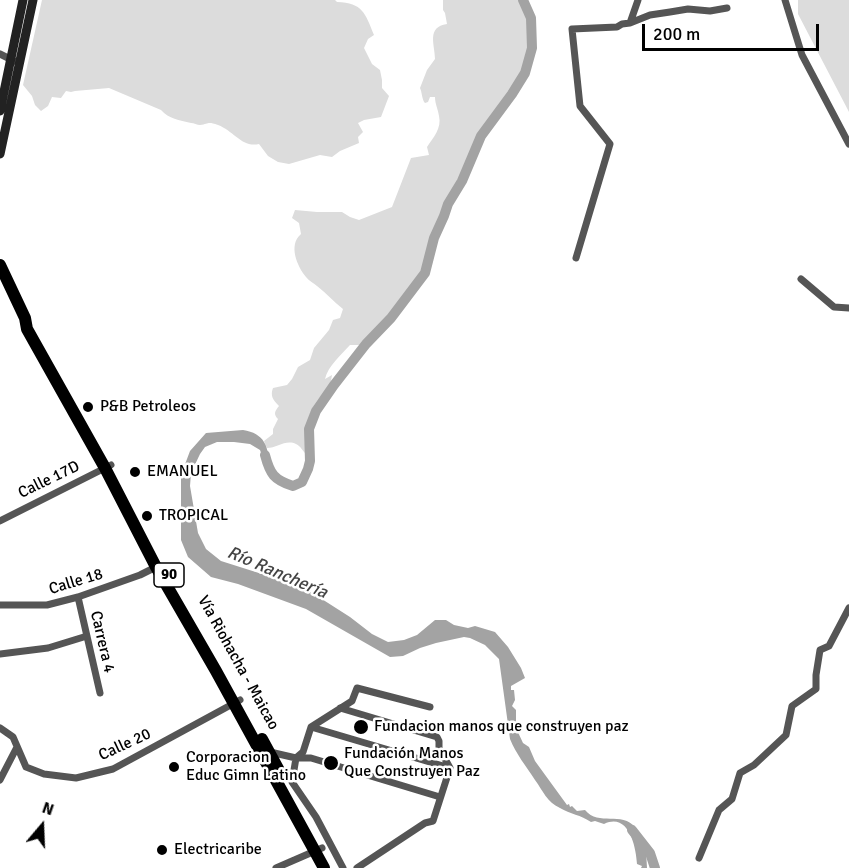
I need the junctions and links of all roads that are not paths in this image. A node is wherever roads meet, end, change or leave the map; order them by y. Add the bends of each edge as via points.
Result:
1 (23, 0) edge
2 (33, 0) edge
3 (638, 0) edge
4 (785, 0) edge
5 (727, 8) dead end
6 (630, 23) junction
7 (0, 54) edge
8 (15, 61) junction
9 (0, 111) edge
10 (849, 144) edge
11 (0, 154) edge
12 (576, 258) dead end
13 (0, 265) edge
14 (0, 272) edge
15 (801, 279) dead end
16 (11, 290) junction
17 (849, 308) edge
18 (108, 466) junction
19 (0, 520) edge
20 (156, 567) junction
21 (78, 597) junction
22 (0, 605) edge
23 (849, 608) edge
24 (87, 636) junction
25 (0, 654) edge
26 (219, 669) junction
27 (100, 693) dead end
28 (237, 702) junction
29 (430, 707) dead end
30 (340, 708) junction
31 (311, 727) junction
32 (0, 728) edge
33 (17, 747) junction
34 (266, 754) junction
35 (296, 758) junction
36 (450, 768) junction
37 (0, 780) edge
38 (440, 797) junction
39 (319, 850) junction
40 (699, 858) dead end
41 (276, 868) edge
42 (324, 868) edge
43 (333, 868) edge
44 (343, 868) edge
45 (357, 868) edge

1 - 8 street
2 - 8 street
3 - 6 street
4 - 10 street via 802,55
5 - 6 street via 688,9 650,15
6 - 12 street via 572,29 580,106 610,144
7 - 8 street
8 - 9 street
8 - 11 street
13 - 16 highway
14 - 16 highway, 90
15 - 17 street via 834,307
16 - 18 highway, Vía Riohacha - Maicao / 90
18 - 19 street, Calle 17D
18 - 20 highway, Vía Riohacha - Maicao / 90
18 - 26 highway, Vía Riohacha - Maicao / 90
20 - 21 street, Calle 18
20 - 26 highway, Vía Riohacha - Maicao / 90
21 - 22 street, Calle 18 via 46,605
21 - 24 street, Carrera 4
23 - 40 street via 829,646 820,650 816,689 792,706 786,735 740,773 732,799 719,810
24 - 25 street via 48,648
24 - 27 street, Carrera 4
26 - 28 highway, Vía Riohacha - Maicao / 90
28 - 33 street, Calle 20 via 113,769 76,778 26,767
28 - 34 highway, Vía Riohacha - Maicao / 90
29 - 30 street via 357,688 352,700
30 - 31 street
30 - 36 street via 437,737
31 - 35 street via 303,752
31 - 36 street
32 - 33 street, Calle 20 via 13,737
33 - 37 street
34 - 35 street
34 - 39 highway, Vía Riohacha - Maicao / 90
35 - 38 street via 311,758
35 - 44 street via 292,782
36 - 38 street
38 - 45 street via 433,821
39 - 41 street
39 - 42 highway, Vía Riohacha - Maicao / 90
39 - 43 highway, Vía Riohacha - Maicao / 90

